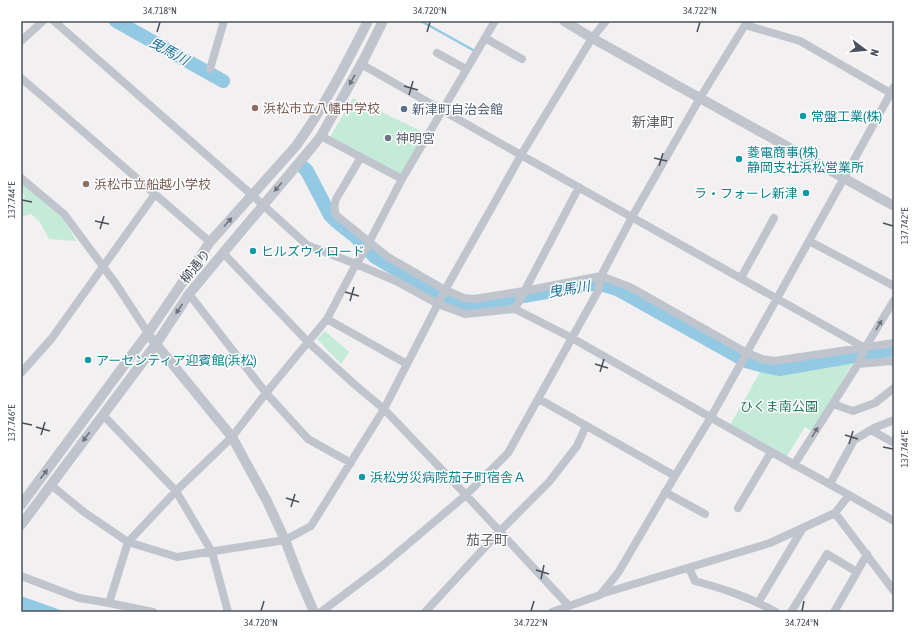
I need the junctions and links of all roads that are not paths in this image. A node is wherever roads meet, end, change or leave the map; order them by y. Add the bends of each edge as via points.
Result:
1 (42, 21) edge
2 (54, 21) edge
3 (224, 21) edge
4 (368, 21) edge
5 (383, 21) edge
6 (495, 21) edge
7 (564, 21) edge
8 (606, 21) edge
9 (746, 23) edge
10 (485, 38) junction
11 (592, 38) junction
12 (21, 41) edge
13 (437, 52) dead end
14 (522, 59) dead end
15 (361, 64) junction
16 (210, 69) dead end
17 (466, 69) junction
18 (21, 78) edge
19 (893, 92) edge
20 (700, 98) junction
21 (442, 110) junction
22 (320, 136) junction
23 (521, 155) junction
24 (361, 157) junction
25 (21, 178) edge
26 (844, 178) junction
27 (402, 179) junction
28 (579, 188) junction
29 (155, 194) junction
30 (252, 195) junction
31 (263, 205) junction
32 (894, 206) edge
33 (632, 217) junction
34 (774, 218) dead end
35 (809, 241) junction
36 (210, 242) junction
37 (369, 243) junction
38 (222, 253) junction
39 (356, 264) junction
40 (103, 267) junction
41 (600, 278) junction
42 (740, 278) junction
43 (894, 286) edge
44 (445, 291) junction
45 (524, 291) junction
46 (189, 294) junction
47 (777, 298) junction
48 (894, 300) edge
49 (439, 303) junction
50 (516, 306) junction
51 (327, 319) junction
52 (148, 333) junction
53 (572, 338) junction
54 (308, 342) junction
55 (894, 343) edge
56 (156, 344) junction
57 (865, 349) junction
58 (744, 357) junction
59 (859, 361) junction
60 (894, 363) edge
61 (407, 364) junction
62 (21, 373) edge
63 (894, 388) edge
64 (266, 393) junction
65 (539, 399) junction
66 (833, 404) junction
67 (384, 409) junction
68 (103, 415) junction
69 (711, 417) junction
70 (894, 420) edge
71 (586, 426) junction
72 (871, 430) junction
73 (232, 437) junction
74 (894, 442) edge
75 (771, 452) junction
76 (351, 463) junction
77 (794, 465) junction
78 (675, 476) junction
79 (830, 484) junction
80 (51, 485) junction
81 (176, 491) junction
82 (665, 492) junction
83 (466, 495) junction
84 (849, 495) junction
85 (21, 505) edge
86 (738, 508) dead end
87 (835, 513) junction
88 (705, 514) dead end
89 (894, 521) edge
90 (21, 525) edge
91 (803, 528) junction
92 (500, 531) junction
93 (285, 540) junction
94 (128, 542) junction
95 (212, 552) junction
96 (867, 554) junction
97 (689, 568) junction
98 (857, 572) junction
99 (21, 576) edge
100 (894, 591) edge
101 (600, 595) junction
102 (109, 603) junction
103 (758, 603) junction
104 (569, 606) junction
105 (152, 612) edge
106 (228, 612) edge
107 (314, 612) edge
108 (320, 612) edge
109 (425, 612) edge
110 (552, 612) edge
111 (776, 612) edge
112 (791, 612) edge
113 (834, 612) edge

1 - 12 street
2 - 30 street
3 - 16 street
4 - 30 street, 柳通り via 307,130
5 - 15 street, 柳通り
6 - 10 street
7 - 11 street
8 - 11 street
9 - 19 street via 800,40
9 - 20 street
10 - 14 street
10 - 17 street
11 - 20 street
11 - 23 street
13 - 17 street
15 - 21 street
15 -> 22 street, 柳通り
17 - 21 street
18 - 29 street
19 - 26 street
20 - 26 street
20 - 33 street
21 - 23 street
21 - 27 street
22 - 24 street
22 -> 31 street, 柳通り
23 - 28 street
23 - 44 street
24 - 27 street
24 - 37 street via 336,199 334,209 336,215
25 - 40 street via 64,214
26 - 32 street
26 - 35 street
27 - 37 street
28 - 33 street
28 - 45 street
29 - 36 street
29 - 40 street
30 - 31 street
36 -> 30 street, 柳通り
31 - 38 street, 柳通り
31 - 39 street via 307,245
33 - 41 street
33 - 42 street
34 - 42 street
35 - 43 street
35 - 47 street
36 - 52 street, 柳通り
37 - 39 street
37 - 44 street
38 - 46 street, 柳通り
38 - 54 street
39 - 49 street
39 - 51 street
40 - 52 street
40 - 62 street via 52,338
41 - 45 street
41 - 53 street via 598,292
41 - 58 street via 630,287
42 - 47 street
44 - 45 street via 474,299
44 - 49 street
45 - 50 street
46 -> 56 street, 柳通り
46 - 64 street
47 - 57 street
47 - 58 street
57 -> 48 street
49 - 50 street via 465,314
49 - 61 street
50 - 53 street
51 - 54 street
51 - 61 street
52 - 56 street
85 -> 52 street, 柳通り
53 - 65 street
53 - 69 street
54 - 64 street
54 - 67 street
55 - 57 street
56 - 68 street, 柳通り
56 - 73 street
57 - 58 street via 774,361
57 - 59 street
58 - 69 street
59 - 60 street
59 - 66 street
61 - 67 street
63 - 66 street via 875,403 853,410
64 - 73 street
64 - 76 street via 308,439
65 - 71 street
65 - 83 street via 508,453
77 -> 66 street
67 - 76 street
67 - 83 street
68 -> 80 street, 柳通り
68 - 81 street
69 - 75 street
69 - 78 street
70 - 72 street
71 - 78 street
71 - 92 street via 577,446 549,482
72 - 74 street
72 - 79 street via 854,440
73 - 81 street
73 - 93 street
75 - 77 street
75 - 86 street
76 - 93 street via 311,526
77 - 79 street
78 - 82 street
79 - 84 street
80 - 90 street, 柳通り
80 - 94 street via 84,512
81 - 94 street
81 - 95 street
82 - 88 street
82 - 101 street via 618,573
83 - 92 street
83 - 108 street via 382,566
84 - 87 street
84 - 89 street
87 - 91 street
87 - 96 street
91 - 97 street via 770,543
91 - 103 street
92 - 104 street
92 - 109 street
93 - 95 street
93 - 107 street
94 - 95 street via 177,557
94 - 102 street
95 - 106 street
96 - 98 street
96 - 100 street
97 - 101 street
97 - 103 street via 695,581
98 - 112 street via 828,554
98 - 113 street
99 - 102 street via 79,598
101 - 104 street
102 - 105 street
103 - 111 street
104 - 110 street

